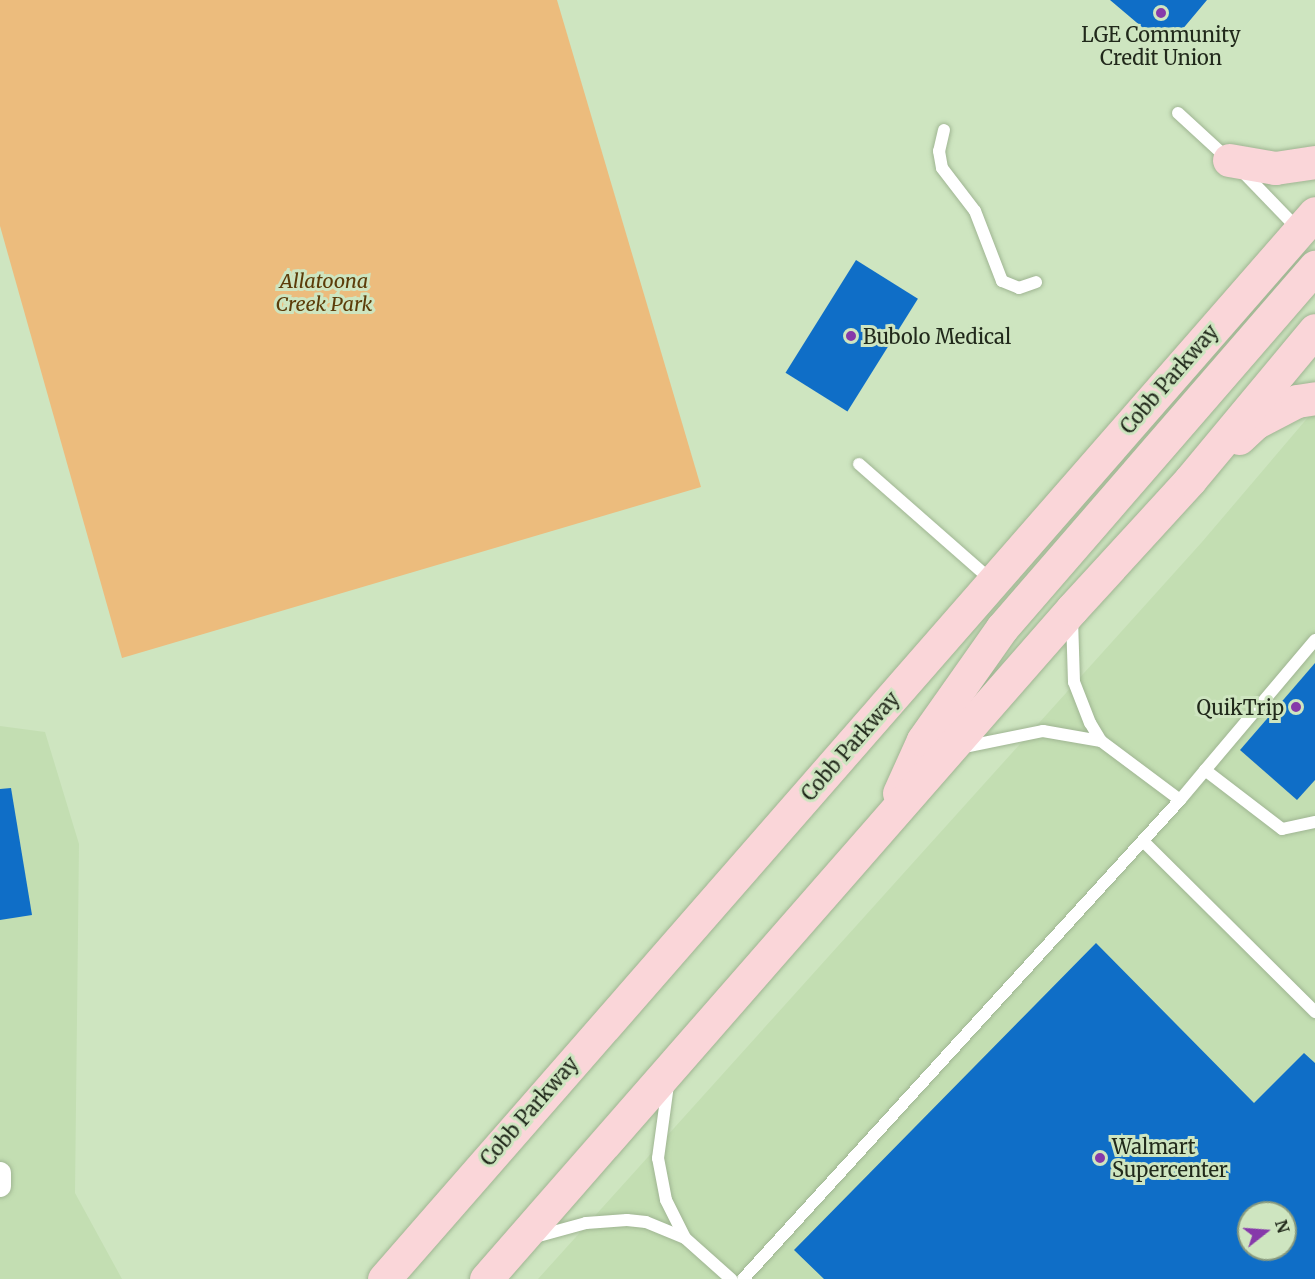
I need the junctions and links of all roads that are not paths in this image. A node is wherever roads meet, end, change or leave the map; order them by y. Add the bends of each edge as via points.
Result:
1 (1178, 113) dead end
2 (944, 130) dead end
3 (1229, 160) junction
4 (1315, 162) edge
5 (1310, 231) edge
6 (1315, 267) edge
7 (1036, 282) dead end
8 (1315, 330) edge
9 (1315, 398) edge
10 (859, 464) dead end
11 (1190, 480) junction
12 (993, 581) junction
13 (1072, 609) junction
14 (1315, 640) edge
15 (1101, 741) junction
16 (947, 752) junction
17 (1206, 770) junction
18 (1180, 800) junction
19 (893, 815) junction
20 (1315, 822) edge
21 (1143, 841) junction
22 (1315, 1012) edge
23 (671, 1070) junction
24 (0, 1173) edge
25 (0, 1186) edge
26 (685, 1238) junction
27 (518, 1242) junction
28 (384, 1279) edge
29 (486, 1279) edge
30 (731, 1279) edge
31 (742, 1279) edge

1 - 3 lane
2 - 7 lane via 939,151 942,168 975,211 1002,281 1019,288
3 - 4 main road via 1275,168
3 - 5 lane
5 - 12 main road, Cobb Parkway
6 - 19 main road via 1002,628 923,740
8 - 11 main road
9 - 11 main road via 1297,401 1256,423
10 - 12 lane
11 - 13 main road
12 - 28 main road, Cobb Parkway
13 - 15 lane via 1074,682
13 - 16 main road
14 - 17 lane
15 - 16 lane via 1061,732 1022,733
15 - 18 lane
16 - 19 main road
17 - 18 lane
17 - 20 lane via 1282,829
18 - 21 lane
19 - 23 main road
21 - 22 lane
21 - 31 lane
23 - 26 lane via 659,1131 659,1179
23 - 27 main road
24 - 25 street
26 - 27 lane via 646,1222 608,1220
26 - 30 lane
27 - 29 main road

